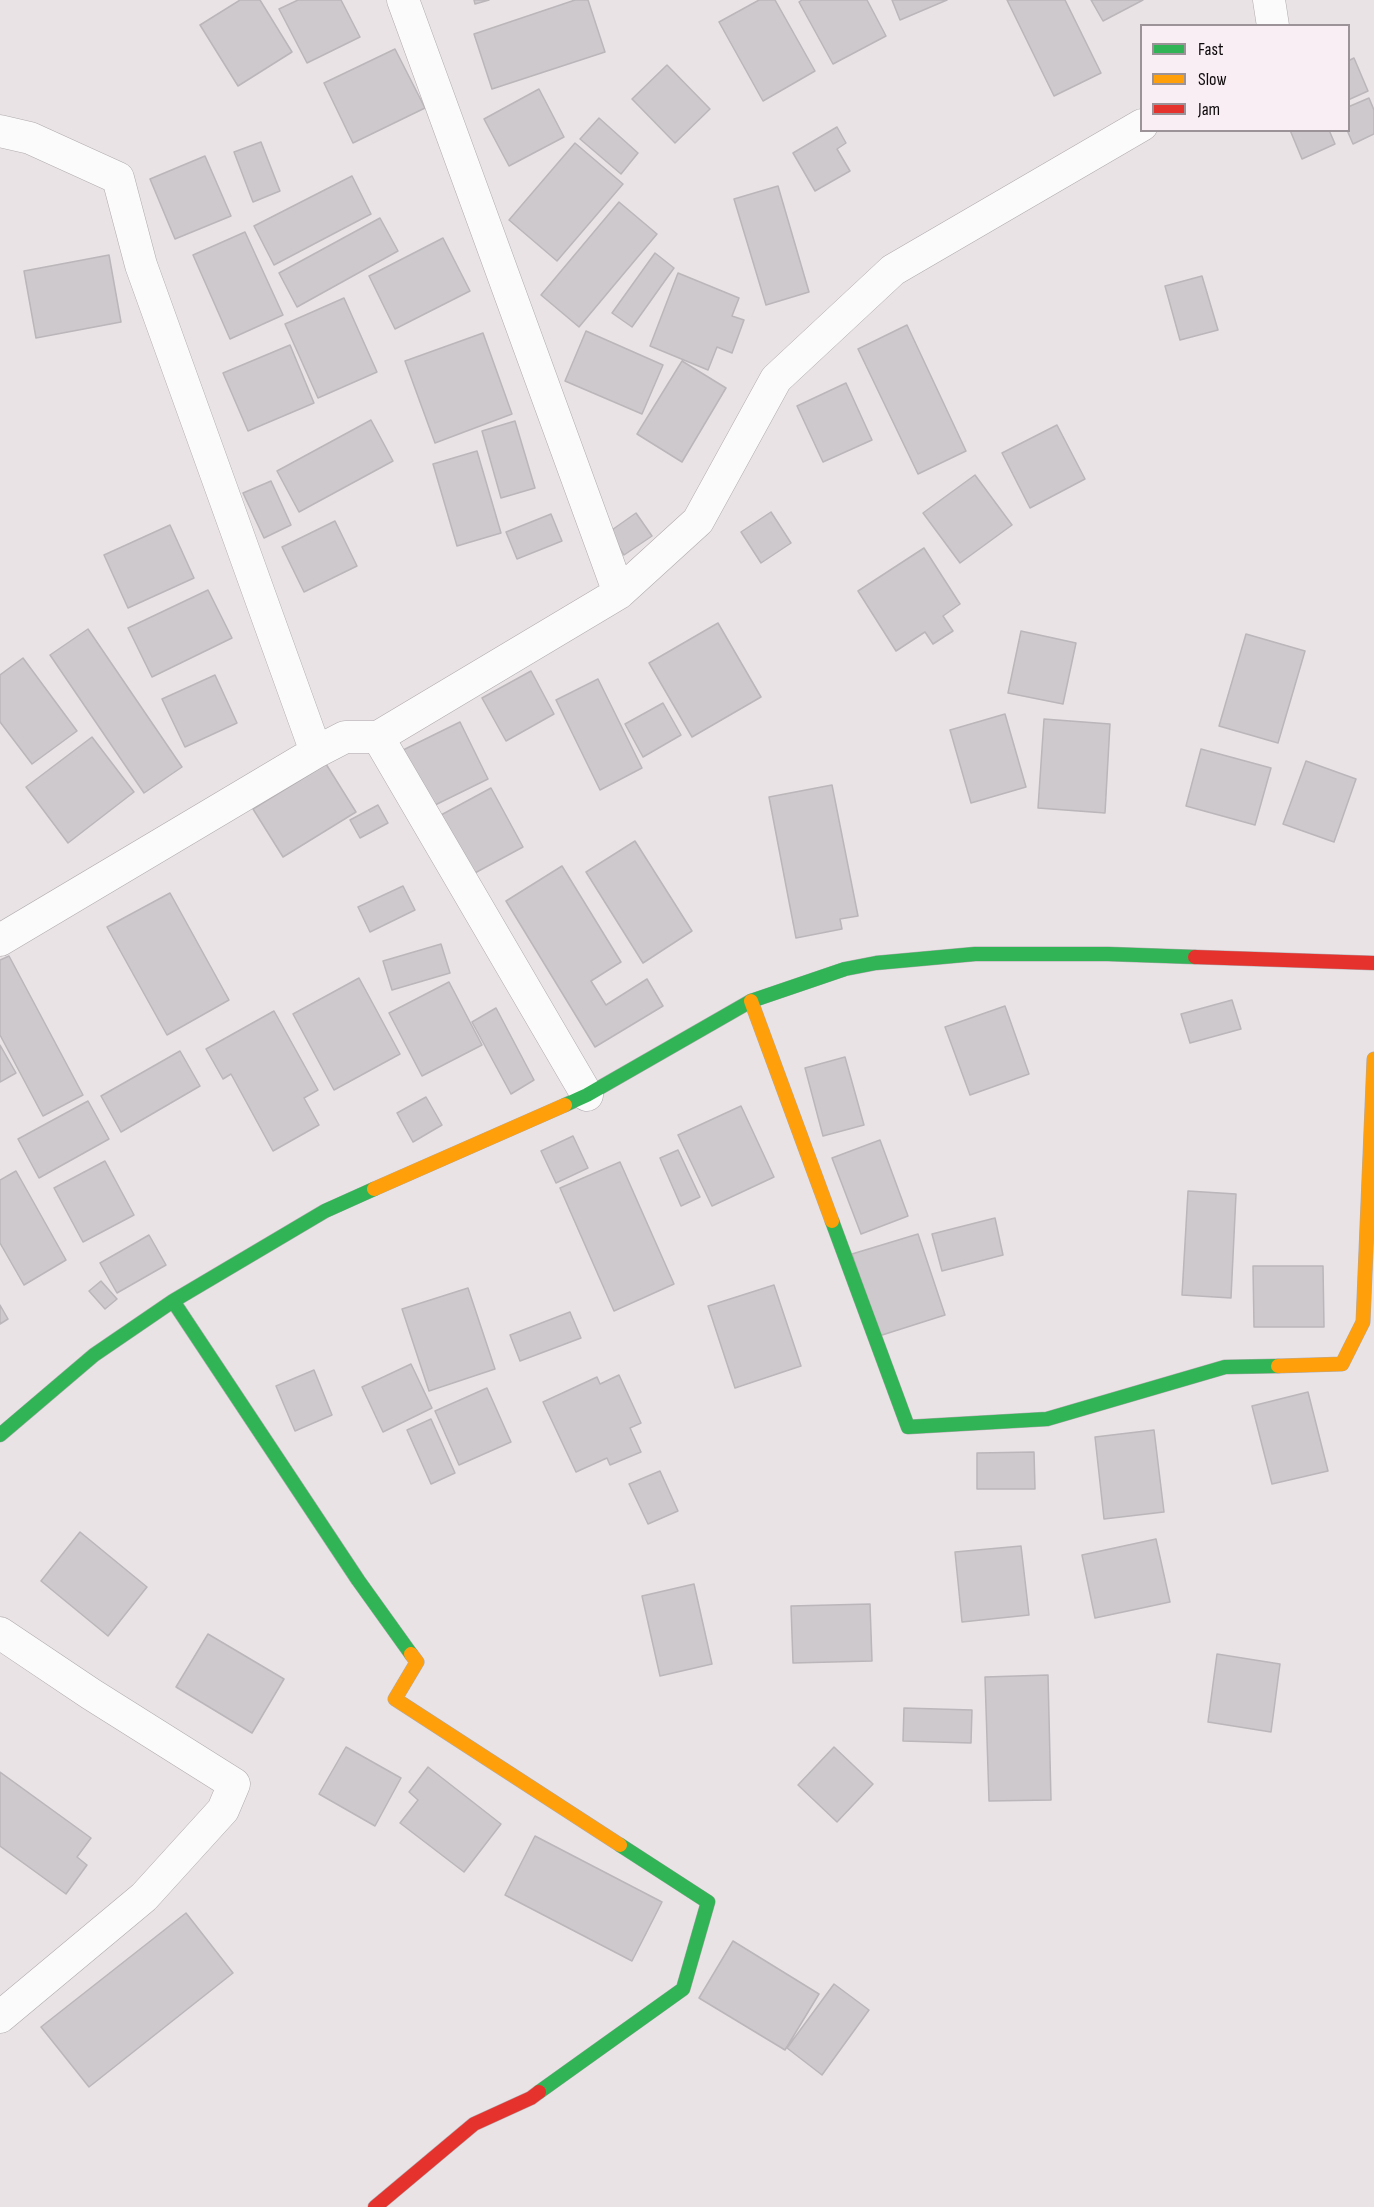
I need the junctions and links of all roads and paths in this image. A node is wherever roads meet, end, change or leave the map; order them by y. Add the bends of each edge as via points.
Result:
1 (404, 0) edge
2 (1269, 0) edge
3 (1272, 24) edge
4 (1140, 126) edge
5 (0, 131) edge
6 (619, 592) junction
7 (378, 737) junction
8 (316, 752) junction
9 (0, 940) edge
10 (1374, 963) edge
11 (751, 1001) junction
12 (1374, 1059) edge
13 (586, 1095) junction
14 (173, 1301) junction
15 (0, 1435) edge
16 (0, 1633) edge
17 (0, 2017) edge
18 (375, 2207) edge

1 - 6 street
2 - 3 street
4 - 6 street via 893,270 776,379 698,521
5 - 8 street via 30,138 118,178 141,265
6 - 7 street
7 - 8 street via 345,737
7 - 13 street
8 - 9 street
10 - 11 street via 975,954 845,969
11 - 12 street via 908,1427 1047,1419 1225,1367 1342,1364 1363,1322
11 - 13 street
13 - 14 street via 325,1211
14 - 15 street via 94,1355
14 - 18 street via 417,1662 394,1699 708,1902 683,1989 531,2098 474,2124
16 - 17 street via 234,1784 224,1810 144,1897

